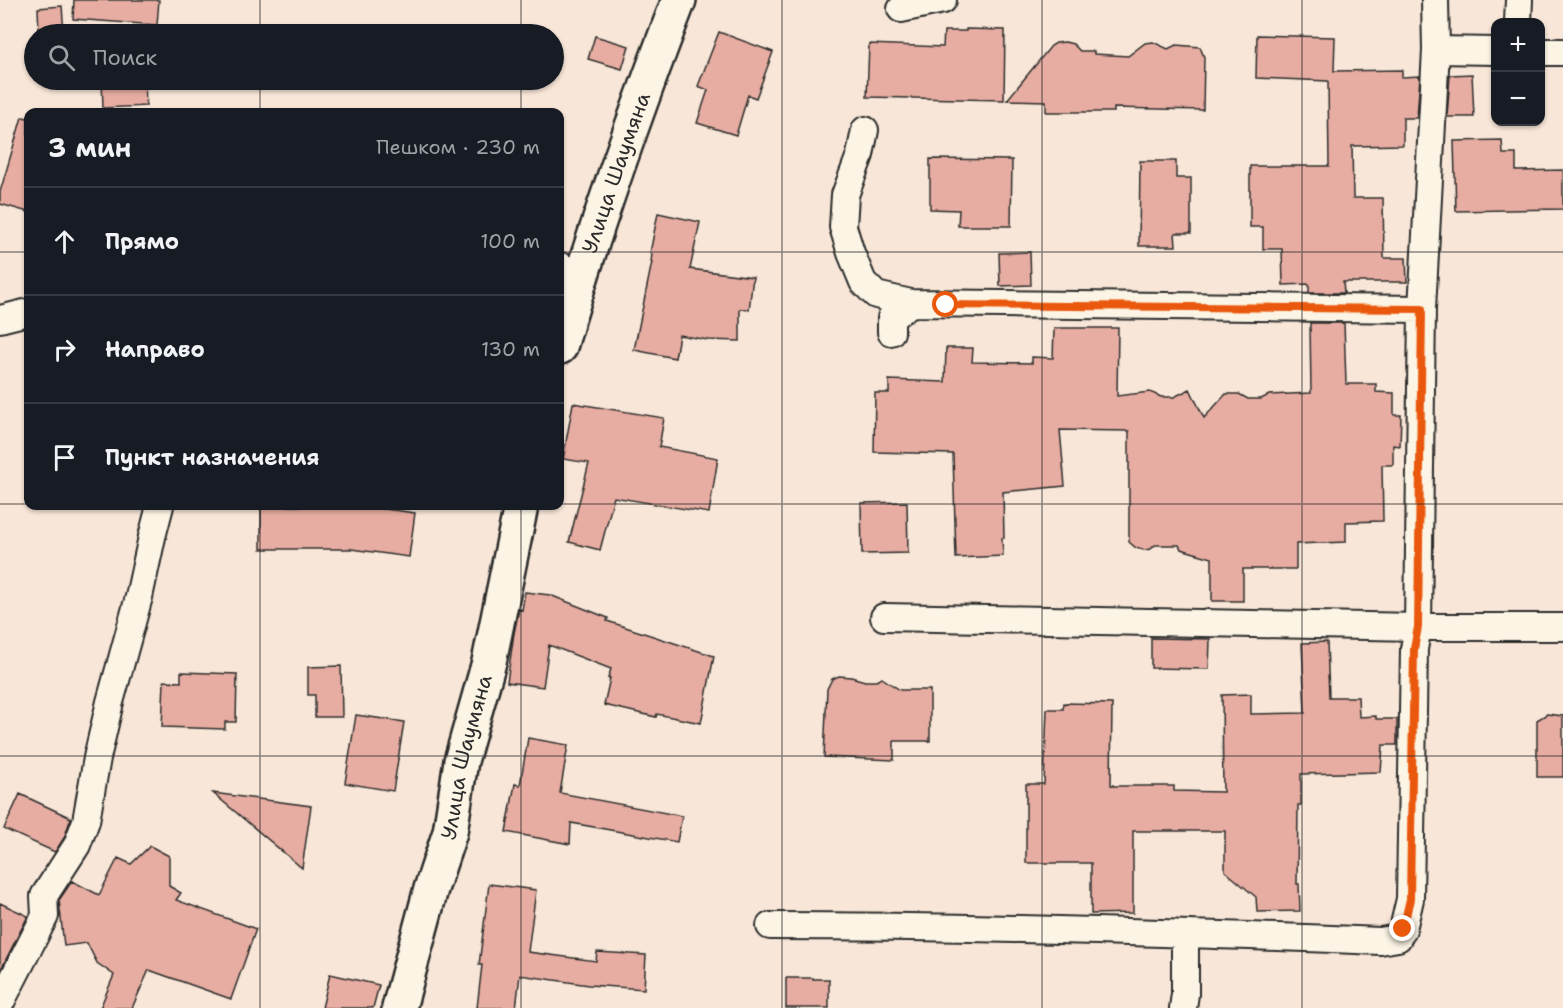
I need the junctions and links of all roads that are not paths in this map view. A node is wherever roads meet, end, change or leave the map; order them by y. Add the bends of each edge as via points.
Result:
1 (679, 0) edge
2 (943, 0) edge
3 (1435, 0) edge
4 (1519, 0) edge
5 (902, 9) dead end
6 (1518, 18) edge
7 (1436, 50) junction
8 (1491, 51) edge
9 (1545, 52) edge
10 (1563, 52) edge
11 (865, 130) dead end
12 (570, 271) edge
13 (911, 303) junction
14 (1422, 309) junction
15 (24, 313) edge
16 (564, 317) edge
17 (0, 319) edge
18 (891, 332) dead end
19 (159, 510) edge
20 (520, 510) edge
21 (884, 617) dead end
22 (1418, 627) junction
23 (1563, 627) edge
24 (770, 926) dead end
25 (1185, 934) junction
26 (0, 1004) edge
27 (399, 1008) edge
28 (1183, 1008) edge

1 - 12 street, Улица Шаумяна
2 - 5 street
3 - 7 street
4 - 6 street
7 - 8 street
7 - 14 street
9 - 10 street
11 - 13 street via 845,195 843,227 863,282 876,295
12 - 16 street, Улица Шаумяна
13 - 14 street
13 - 18 street via 891,318
14 - 22 street
15 - 17 street
19 - 26 street via 110,702 86,821 77,845 44,896 45,916
20 - 27 street, Улица Шаумяна via 489,662 461,761 450,832
21 - 22 street
22 - 23 street
22 - 25 street via 1414,649 1410,899 1398,938 1380,941
24 - 25 street
25 - 28 street

